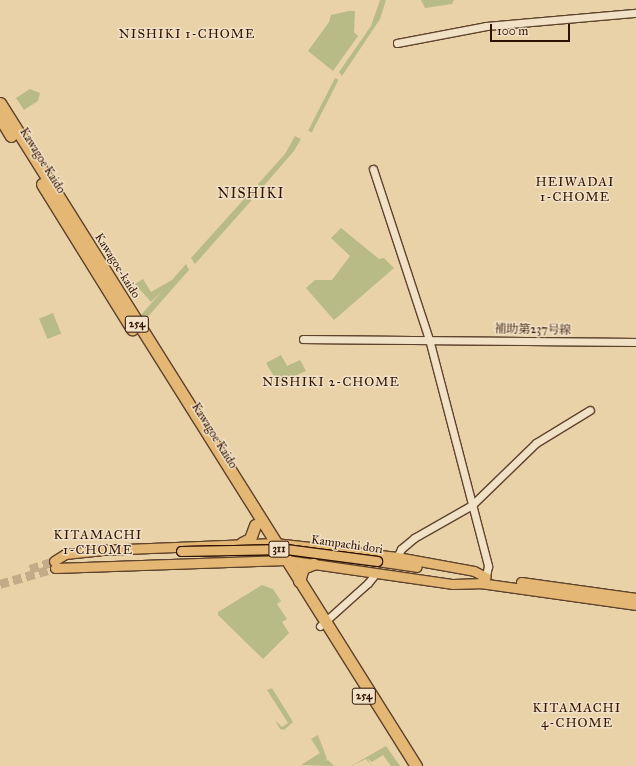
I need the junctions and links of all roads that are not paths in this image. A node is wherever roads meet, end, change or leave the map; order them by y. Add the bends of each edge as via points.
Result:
1 (636, 13) edge
2 (397, 43) dead end
3 (0, 103) edge
4 (0, 118) edge
5 (373, 169) dead end
6 (303, 339) dead end
7 (429, 339) junction
8 (636, 342) edge
9 (590, 410) dead end
10 (472, 505) junction
11 (255, 525) junction
12 (271, 543) junction
13 (231, 544) junction
14 (242, 544) junction
15 (325, 548) junction
16 (397, 558) junction
17 (282, 560) junction
18 (232, 561) junction
19 (55, 564) junction
20 (313, 564) junction
21 (326, 565) junction
22 (376, 567) junction
23 (485, 580) junction
24 (299, 581) junction
25 (636, 598) edge
26 (636, 605) edge
27 (322, 624) junction
28 (408, 766) edge
29 (416, 766) edge

1 - 2 street via 486,26
3 - 12 highway, Kawagoe-kaido / 254
4 - 11 highway, Kawagoe Kaido / 254
5 - 7 street
6 - 7 street, 補助第237号線
7 - 8 street, 補助第237号線
7 - 10 street
9 - 10 street via 531,448
10 - 16 street via 414,538 401,549
10 - 23 street via 488,566
11 - 12 highway, Kawagoe Kaido / 254
11 - 14 highway via 250,539
12 - 14 main road
12 - 15 main road
12 - 17 highway, Kawagoe Kaido / 254
13 - 14 main road
13 - 18 main road
13 - 19 main road via 96,550 65,554
15 - 16 main road
15 - 21 main road via 317,556
16 - 23 main road via 474,570
17 - 18 main road
17 - 20 main road
17 - 24 highway, Kawagoe Kaido / 254
17 - 27 highway, Kawagoe Kaido / 254
18 - 19 main road
19 - 22 main road, Kampachi dori / 311 via 182,554 288,555
20 - 21 main road
20 - 24 highway via 301,570
21 - 22 main road
22 - 23 main road, Kampachi dori / 311
22 - 27 street via 368,583
23 - 25 main road, Kampachi dori / 311
23 - 26 main road, Kampachi dori / 311
24 - 27 highway, Kawagoe Kaido / 254
27 - 28 highway, Kawagoe Kaido / 254
27 - 29 highway, Kawagoe Kaido / 254

